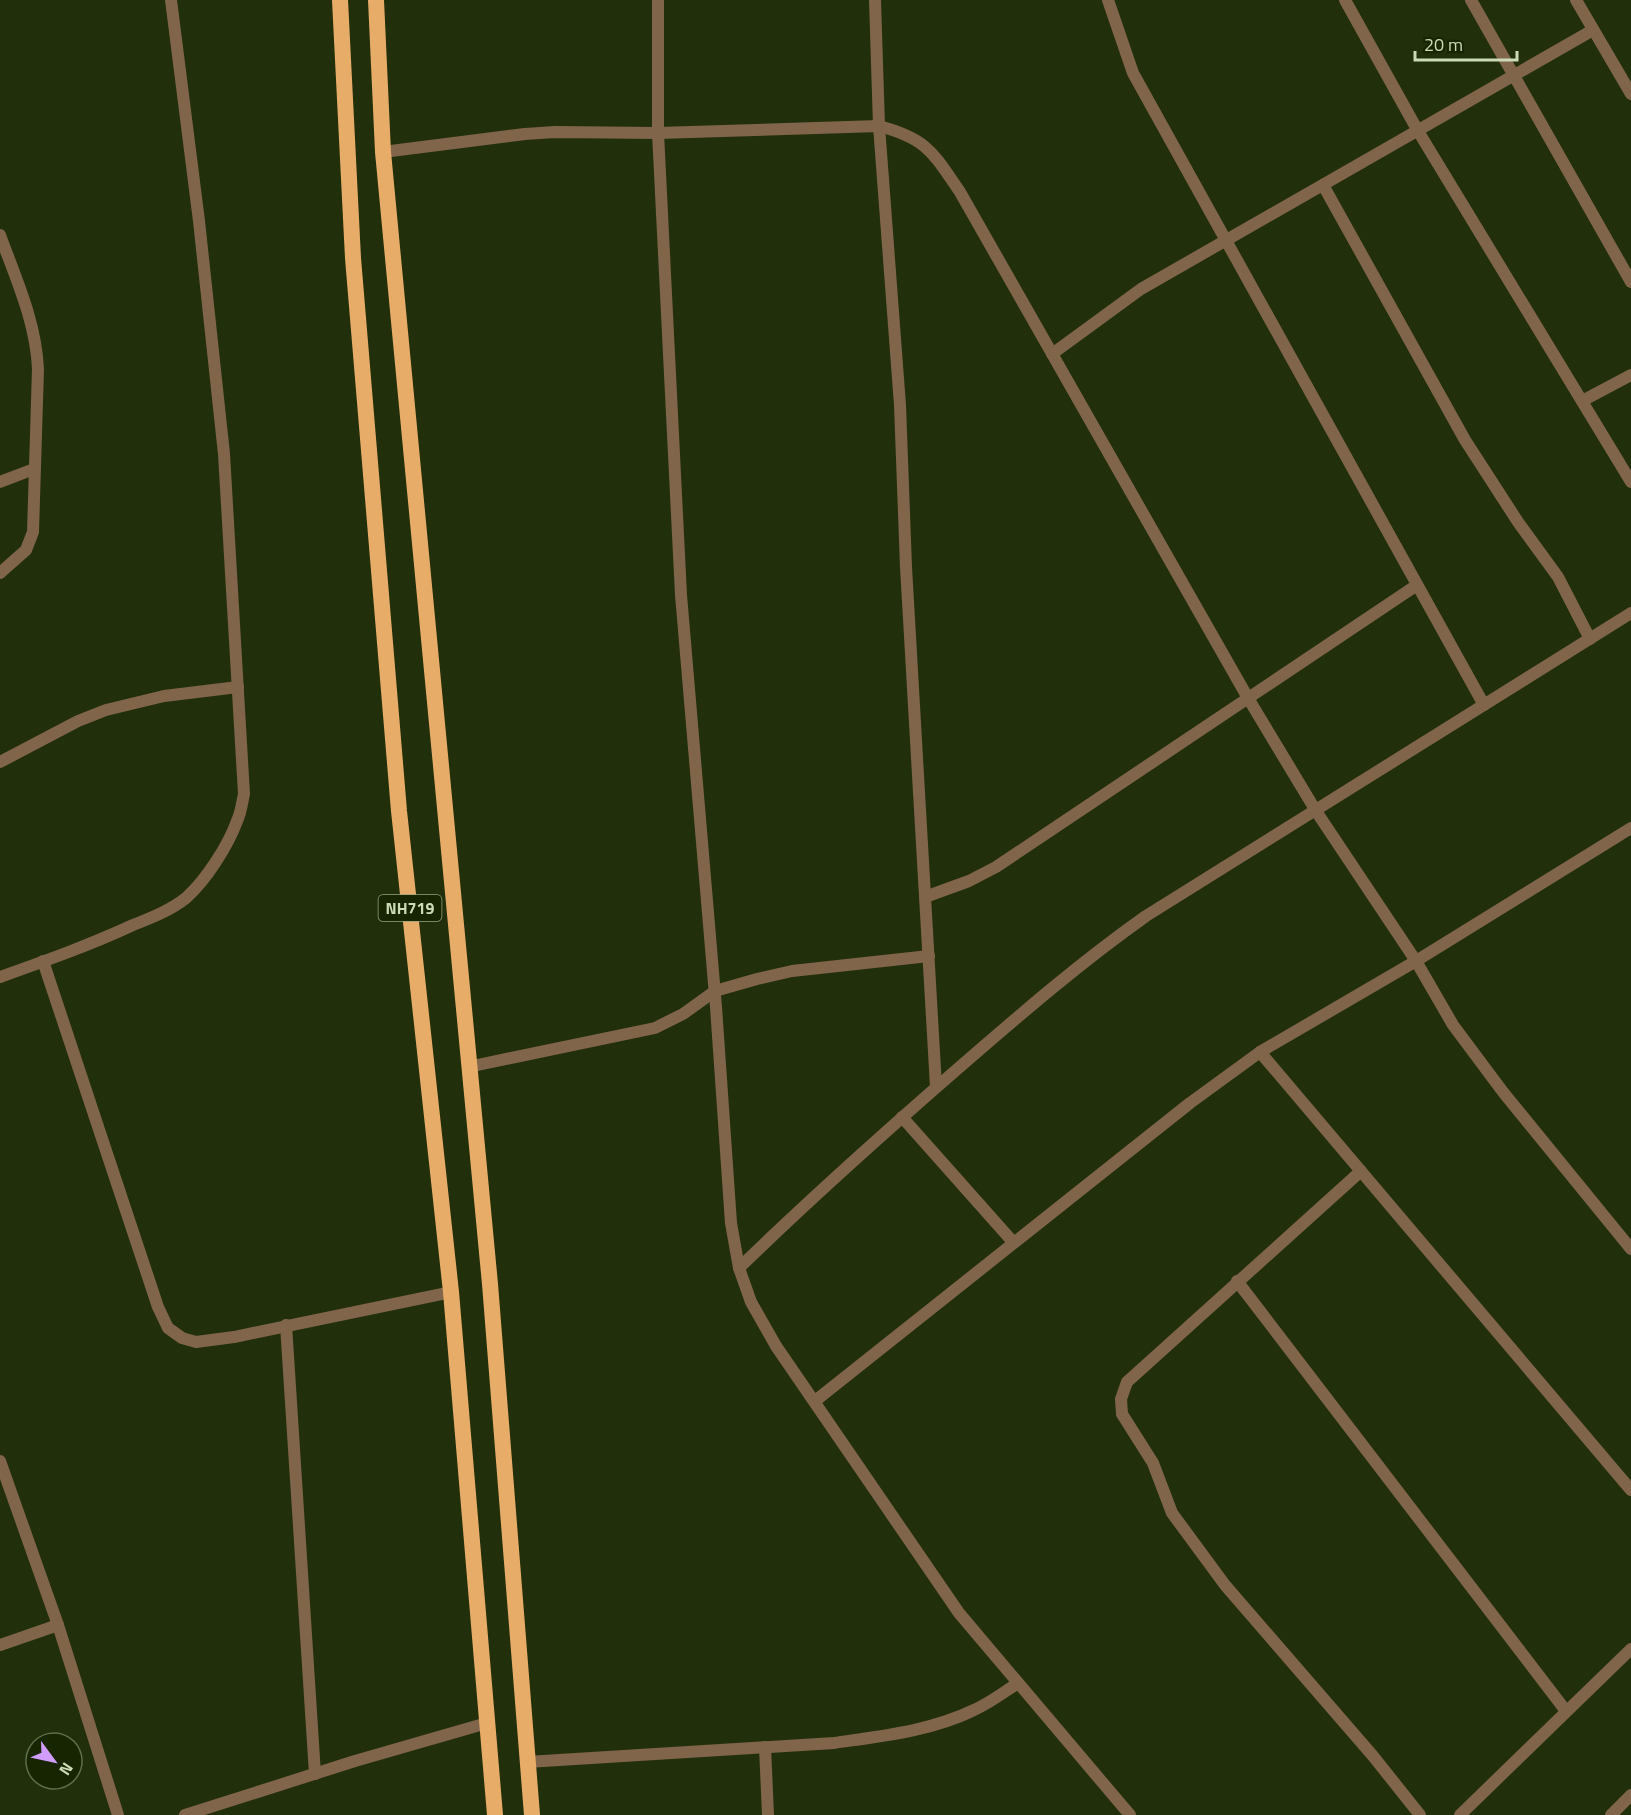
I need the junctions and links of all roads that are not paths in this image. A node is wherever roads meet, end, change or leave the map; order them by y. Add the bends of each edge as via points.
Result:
1 (171, 0) edge
2 (340, 0) edge
3 (376, 0) edge
4 (658, 0) edge
5 (875, 0) edge
6 (1108, 0) edge
7 (1345, 0) edge
8 (1471, 0) edge
9 (1576, 0) edge
10 (1593, 30) junction
11 (1514, 76) junction
12 (1631, 94) edge
13 (879, 126) junction
14 (1418, 131) junction
15 (658, 133) junction
16 (383, 152) junction
17 (1323, 185) junction
18 (0, 235) edge
19 (1226, 241) junction
20 (4, 258) edge
21 (1631, 282) edge
22 (1052, 354) junction
23 (1631, 375) edge
24 (1582, 401) junction
25 (34, 469) junction
26 (0, 482) edge
27 (1631, 482) edge
28 (0, 573) edge
29 (1417, 585) junction
30 (1631, 613) edge
31 (1590, 639) junction
32 (238, 687) junction
33 (1248, 698) junction
34 (1484, 705) junction
35 (0, 762) edge
36 (1316, 811) junction
37 (1631, 828) edge
38 (925, 897) junction
39 (929, 956) junction
40 (43, 961) junction
41 (1416, 961) junction
42 (0, 977) edge
43 (715, 991) junction
44 (1260, 1052) junction
45 (468, 1067) junction
46 (936, 1087) junction
47 (902, 1117) junction
48 (1361, 1171) junction
49 (1013, 1242) junction
50 (1631, 1249) edge
51 (739, 1268) junction
52 (1237, 1281) junction
53 (452, 1292) junction
54 (286, 1325) junction
55 (815, 1401) junction
56 (0, 1461) edge
57 (1631, 1490) edge
58 (58, 1625) junction
59 (0, 1645) edge
60 (1631, 1649) edge
61 (1018, 1683) junction
62 (1566, 1712) junction
63 (487, 1723) junction
64 (765, 1747) junction
65 (527, 1762) junction
66 (315, 1774) junction
67 (1631, 1795) edge
68 (118, 1815) edge
69 (185, 1815) edge
70 (495, 1815) edge
71 (532, 1815) edge
72 (768, 1815) edge
73 (1130, 1815) edge
74 (1420, 1815) edge
75 (1460, 1815) edge
76 (1611, 1815) edge

1 - 32 street via 218,388
2 - 53 highway, NH719 via 353,258 398,800
3 - 16 highway, NH719
4 - 15 street
5 - 13 street
6 - 19 street via 1133,73
7 - 14 street
8 - 11 street
9 - 10 street
10 - 11 street
10 - 12 street
11 - 14 street
11 - 21 street
13 - 15 street
13 - 22 street via 922,142 939,162
13 - 38 street via 900,405
14 - 17 street
14 - 24 street
15 - 16 street via 525,134
15 - 43 street via 681,595
16 - 45 highway, NH719
17 - 19 street
17 - 31 street via 1465,440 1558,577
18 - 20 street
19 - 22 street via 1142,289
19 - 29 street
20 - 25 street via 32,323 37,346
22 - 33 street
23 - 24 street
24 - 27 street
25 - 26 street
25 - 28 street via 33,532 26,550
29 - 33 street
29 - 34 street
30 - 31 street
31 - 34 street
32 - 35 street via 164,696 106,710
32 - 40 street via 244,794 238,820 210,869 186,897 161,913
33 - 36 street
33 - 38 street via 996,867
34 - 36 street
36 - 41 street
36 - 46 street via 1102,947
37 - 41 street
38 - 39 street
39 - 43 street via 792,971
39 - 46 street
40 - 42 street
40 - 54 street via 168,1328 196,1342
41 - 44 street
41 - 50 street via 1474,1054
43 - 45 street via 655,1028
43 - 51 street via 731,1223
44 - 48 street
44 - 49 street
45 - 65 highway, NH719 via 490,1284
46 - 47 street
47 - 49 street
47 - 51 street
48 - 52 street
48 - 57 street
49 - 55 street
51 - 55 street via 751,1302
52 - 62 street
52 - 74 street via 1126,1382 1122,1414 1153,1463 1172,1513 1225,1586
53 - 54 street
53 - 63 highway, NH719
54 - 66 street
55 - 61 street via 959,1613
56 - 58 street
58 - 59 street
58 - 68 street
60 - 62 street
61 - 64 street via 975,1710 942,1724 834,1743
61 - 73 street
62 - 75 street
63 - 66 street
63 - 70 highway, NH719
64 - 65 street
64 - 72 street
65 - 71 highway, NH719
66 - 69 street
67 - 76 street

